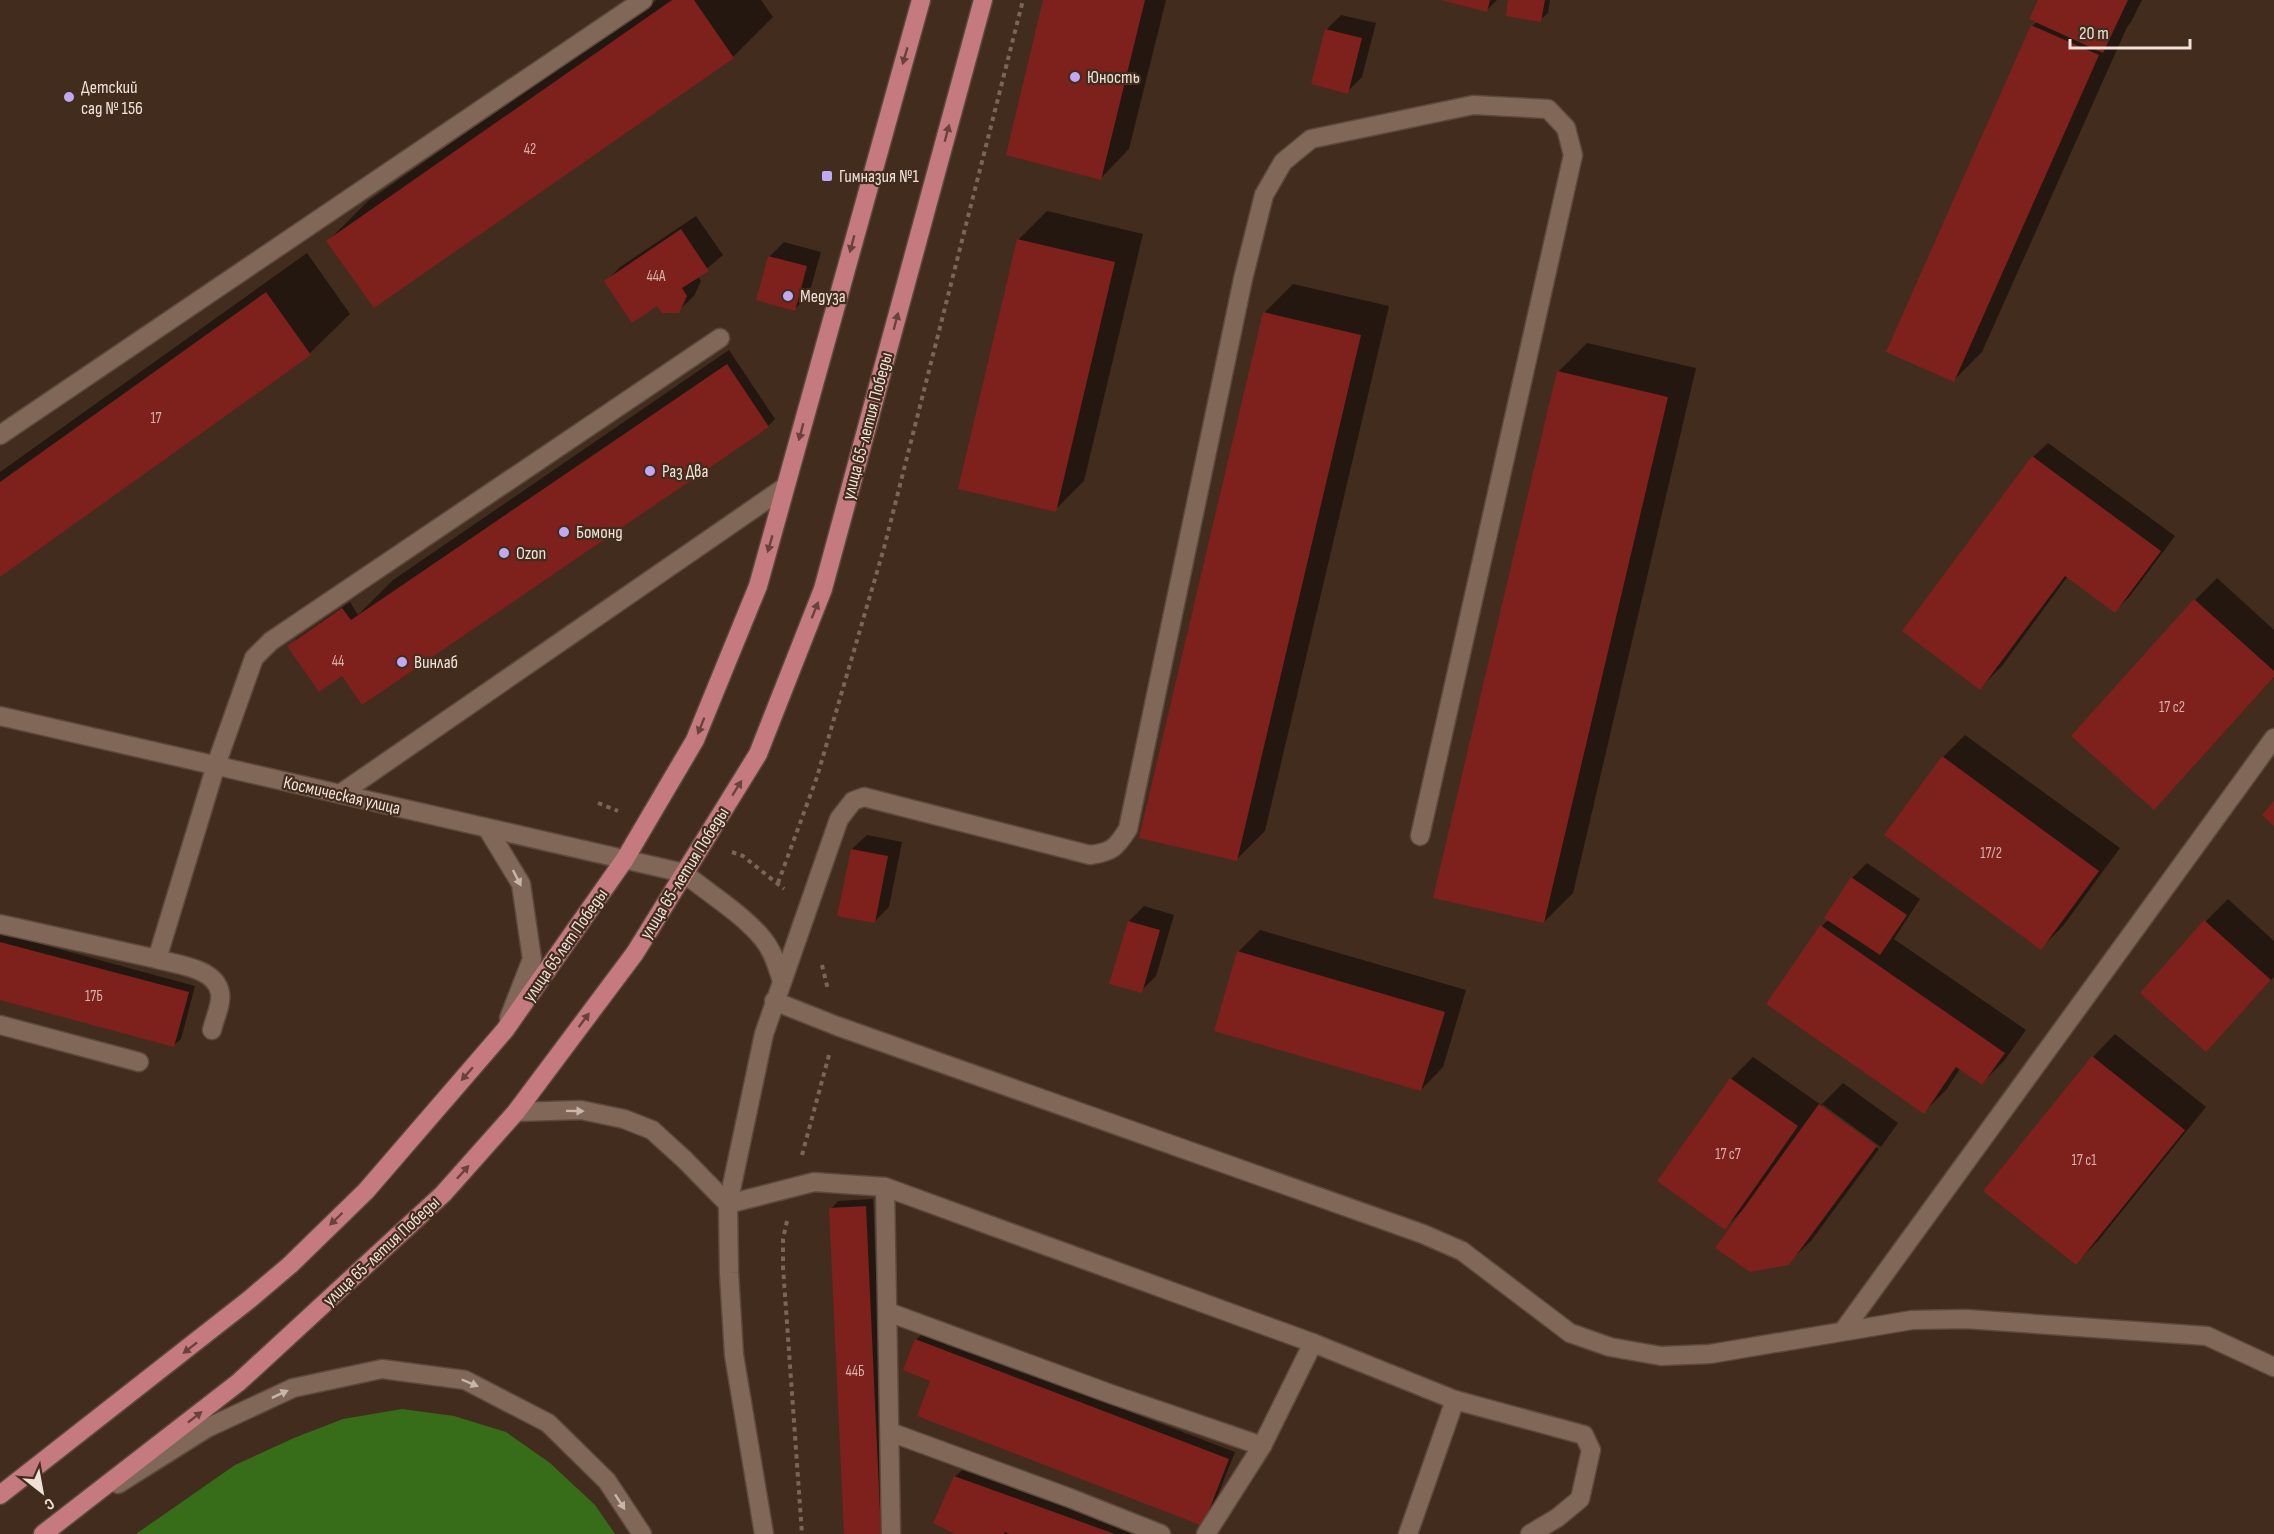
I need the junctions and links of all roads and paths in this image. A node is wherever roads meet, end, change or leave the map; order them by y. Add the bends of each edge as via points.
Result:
1 (643, 0) edge
2 (921, 0) edge
3 (983, 0) edge
4 (1023, 0) edge
5 (720, 338) dead end
6 (0, 435) edge
7 (785, 487) junction
8 (0, 716) edge
9 (2274, 738) edge
10 (216, 765) junction
11 (340, 794) junction
12 (487, 828) junction
13 (1420, 836) dead end
14 (625, 859) junction
15 (684, 873) junction
16 (778, 883) dead end
17 (0, 924) edge
18 (157, 960) junction
19 (782, 981) junction
20 (774, 1001) junction
21 (0, 1025) edge
22 (837, 1026) junction
23 (212, 1030) dead end
24 (505, 1030) junction
25 (139, 1062) dead end
26 (516, 1112) junction
27 (794, 1187) junction
28 (885, 1187) junction
29 (728, 1204) junction
30 (888, 1312) junction
31 (1843, 1331) junction
32 (1313, 1342) junction
33 (2274, 1367) edge
34 (1455, 1400) junction
35 (890, 1432) junction
36 (1262, 1446) junction
37 (0, 1495) edge
38 (66, 1517) junction
39 (895, 1532) edge
40 (43, 1534) edge
41 (642, 1534) edge
42 (764, 1534) edge
43 (802, 1534) edge
44 (1161, 1534) edge
45 (1206, 1534) edge
46 (1408, 1534) edge
47 (1530, 1534) edge

1 - 6 street
2 -> 7 main road
15 -> 3 main road, улица 65-летия Победы via 758,754 823,589
4 - 16 path via 884,548 818,777
5 - 10 street via 271,641 254,658
7 - 11 street
7 -> 14 main road via 758,586 695,740
8 - 10 street, Космическая улица
9 - 31 street
10 - 11 street, Космическая улица
10 - 18 street
11 - 12 street, Космическая улица
12 - 14 street, Космическая улица
12 -> 24 street via 521,884 532,959
13 - 19 street via 1573,155 1566,128 1548,109 1473,105 1311,139 1283,162 1264,195 1243,279 1128,829 1118,845 1106,853 1089,855 864,796 845,809 839,819
14 - 15 street, Космическая улица
14 - 24 main road, улица 65 лет Победы
15 - 19 street via 763,939
26 -> 15 main road, улица 65-летия Победы via 634,953
17 - 18 street
18 - 23 street via 205,973 216,982 221,995
19 - 20 street
20 - 22 street
20 - 29 street via 758,1057
21 - 25 street
22 - 27 path
22 - 31 street via 1423,1234 1462,1251 1570,1333 1610,1347 1661,1356 1710,1354
24 -> 37 main road via 366,1191 290,1264 209,1333
26 -> 29 street via 581,1110 652,1130
38 -> 26 main road, улица 65-летия Победы via 239,1382 443,1194
27 - 28 street via 814,1182
27 - 29 street
27 - 43 path via 783,1239 783,1267
28 - 30 street
28 - 32 street
29 - 42 street via 734,1354
30 - 35 street
30 - 36 street
31 - 33 street via 1939,1318 2207,1336
32 - 34 street
32 - 36 street
34 - 46 street
34 - 47 street via 1584,1435 1591,1450 1580,1499
35 - 39 street
35 - 44 street
36 - 45 street
38 - 40 main road, улица 65-летия Победы
38 -> 41 street via 207,1428 292,1388 382,1369 465,1380 548,1423 607,1481

